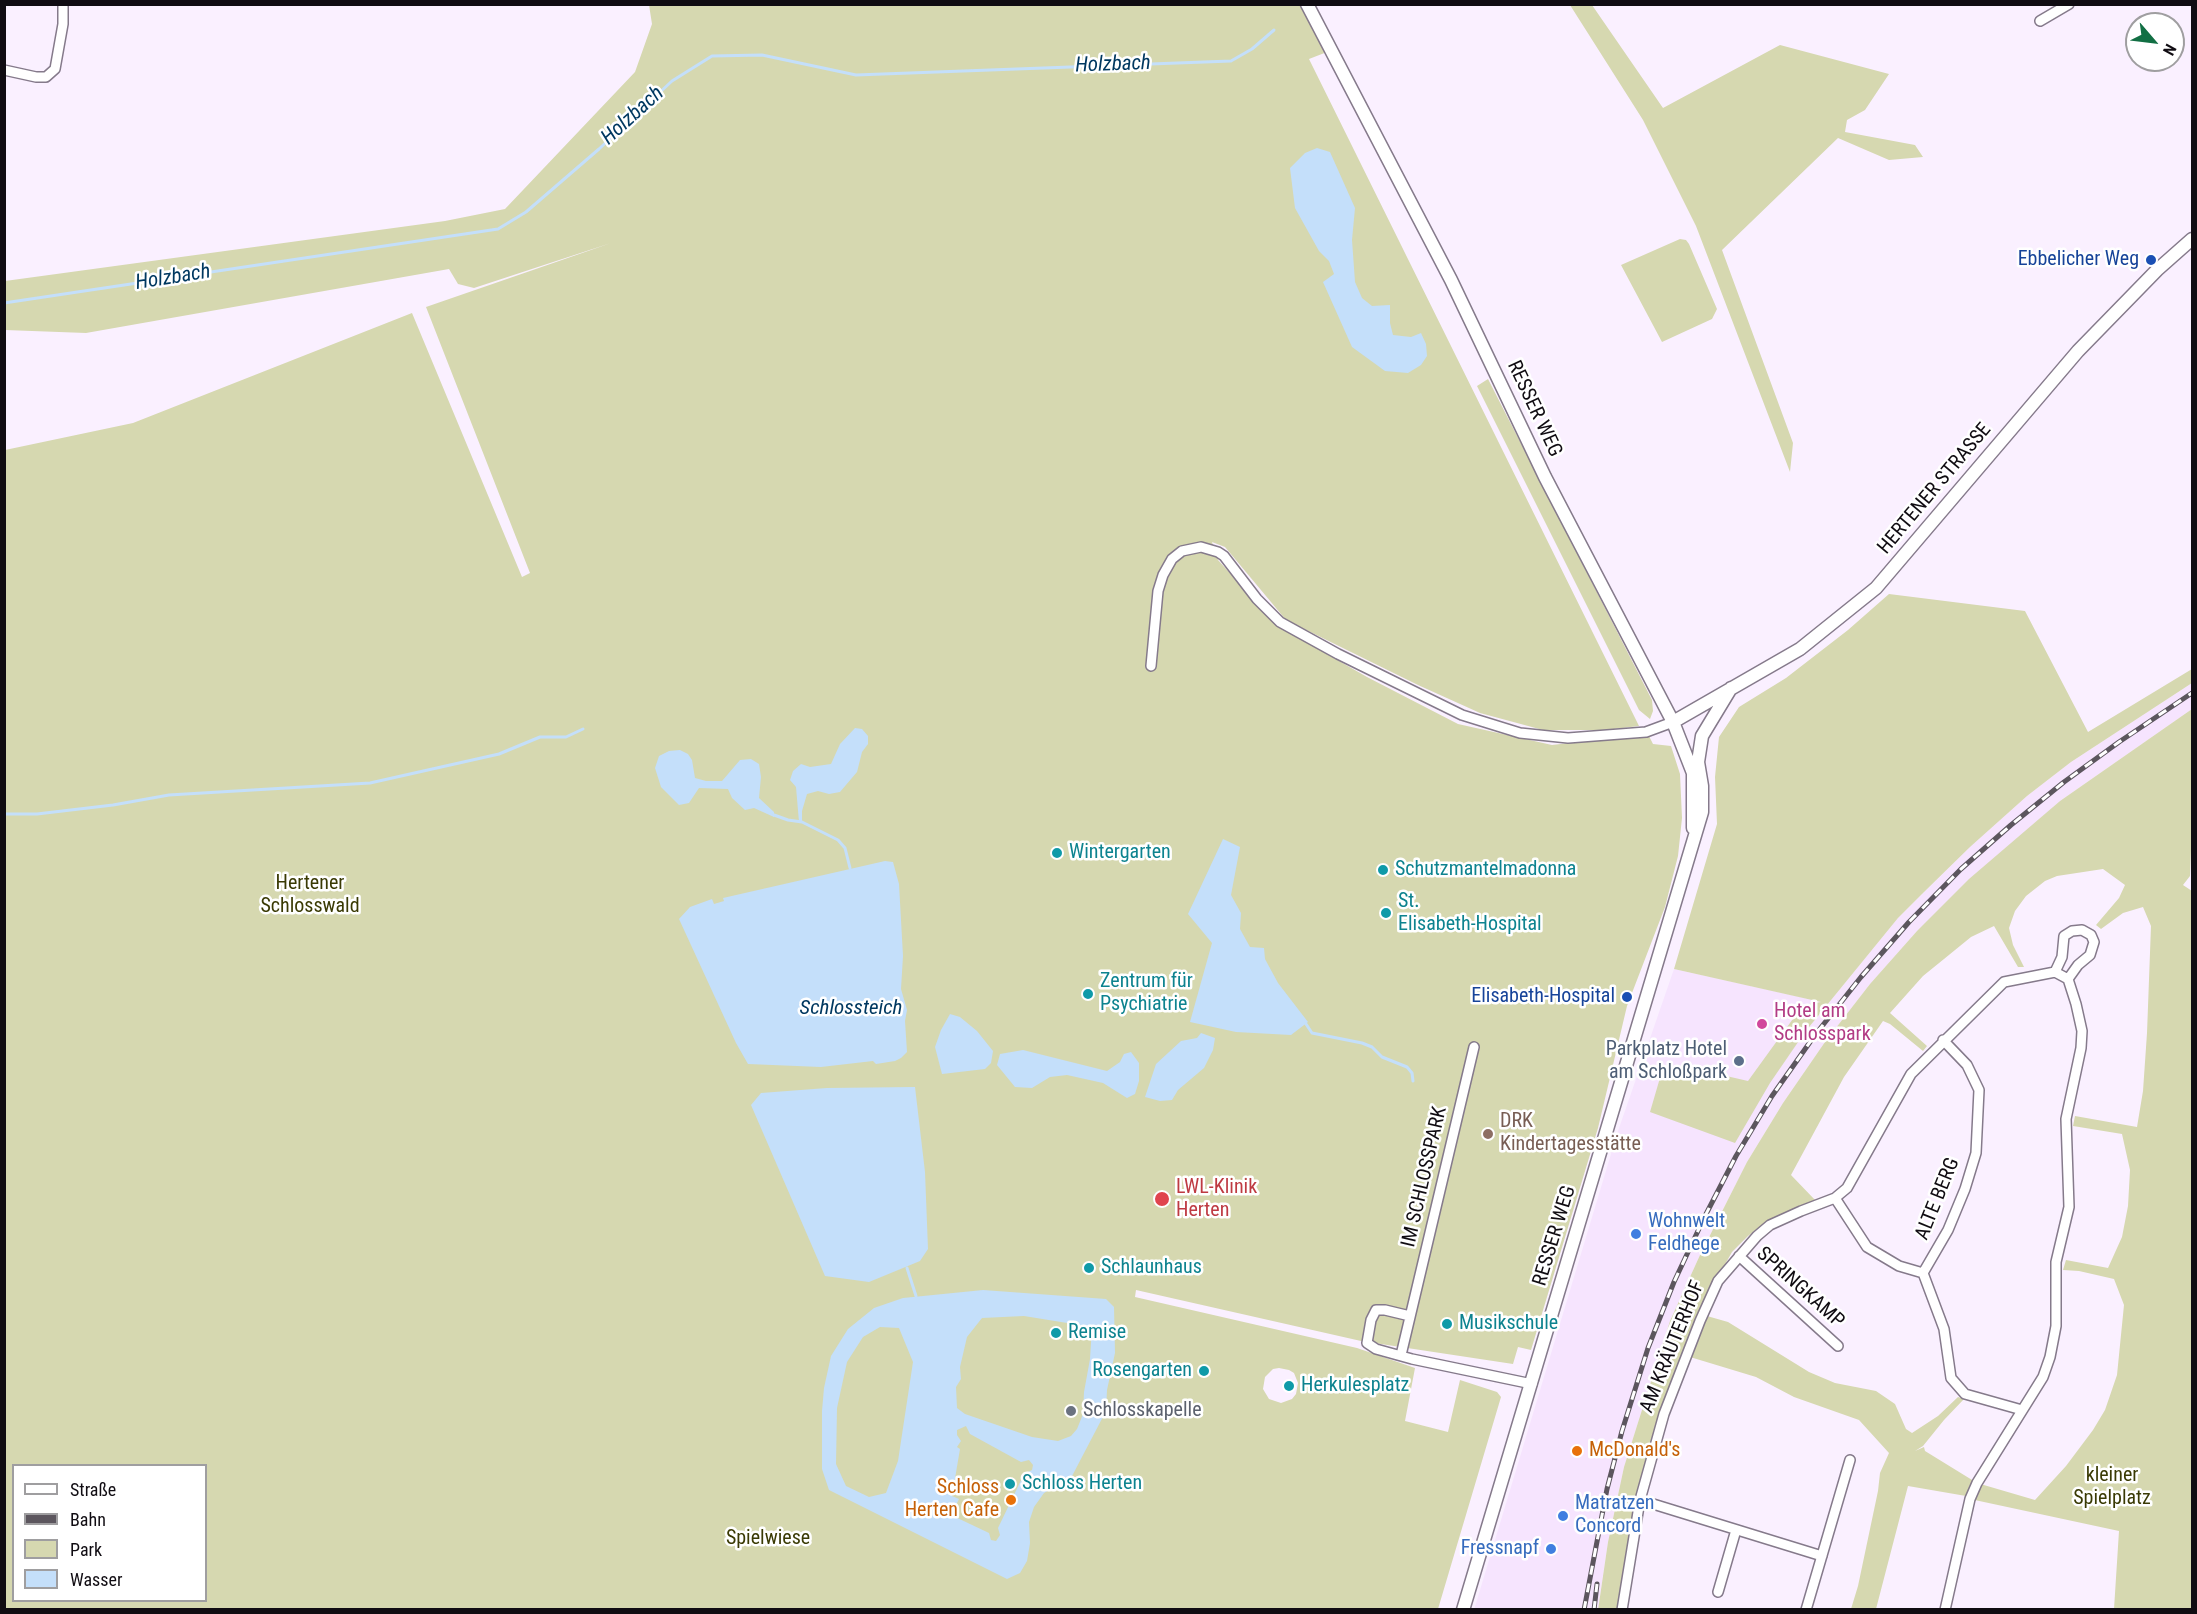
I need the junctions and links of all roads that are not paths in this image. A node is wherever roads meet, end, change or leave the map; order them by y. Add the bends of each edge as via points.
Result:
1 (63, 4) edge
2 (1307, 4) edge
3 (2068, 4) edge
4 (2040, 21) dead end
5 (4, 70) edge
6 (2193, 239) edge
7 (1151, 666) dead end
8 (1731, 688) junction
9 (1673, 722) junction
10 (1694, 838) junction
11 (2055, 972) junction
12 (2068, 979) junction
13 (1943, 1040) junction
14 (1474, 1047) dead end
15 (1835, 1198) junction
16 (1739, 1256) junction
17 (1923, 1273) junction
18 (1410, 1316) junction
19 (1838, 1346) dead end
20 (1401, 1355) junction
21 (1532, 1384) junction
22 (2022, 1410) junction
23 (1851, 1460) dead end
24 (1640, 1500) junction
25 (1736, 1530) junction
26 (1821, 1556) junction
27 (1718, 1592) dead end
28 (1463, 1610) edge
29 (1622, 1610) edge
30 (1806, 1610) edge
31 (1946, 1610) edge

1 - 5 street via 55,69 46,77
2 - 9 main road, RESSER WEG
3 - 4 street
6 - 8 main road, HERTENER STRASSE via 2078,351 1876,588 1800,649
7 - 9 street via 1162,575 1182,551 1202,547 1224,556 1257,599 1281,622 1462,716 1520,733 1568,738 1646,732
8 - 9 main road, HERTENER STRASSE
8 - 10 main road, RESSER WEG via 1702,736 1698,762 1702,812
9 - 10 main road, RESSER WEG via 1693,773
10 - 21 main road, RESSER WEG
11 - 12 street
11 - 12 street via 2062,957 2064,936 2082,930 2094,942 2090,955
11 - 13 street, AM KRÄUTERHOF via 2004,982
12 - 22 street via 2082,1031 2066,1119 2069,1207 2056,1262 2056,1326 2050,1357 2043,1377
13 - 15 street, AM KRÄUTERHOF via 1911,1074 1847,1188
13 - 17 street, ALTE BERG via 1967,1065 1979,1090 1976,1153 1948,1230
14 - 18 street, IM SCHLOSSPARK
15 - 16 street, AM KRÄUTERHOF via 1770,1226
15 - 17 street via 1867,1247 1899,1266
16 - 19 street, SPRINGKAMP
16 - 24 street, AM KRÄUTERHOF via 1718,1281 1700,1321 1664,1414
17 - 22 street via 1944,1329 1951,1378 1965,1394
18 - 20 street, IM SCHLOSSPARK
18 - 20 street via 1376,1310 1368,1331 1367,1343 1371,1346
20 - 21 street
21 - 28 main road, RESSER WEG
22 - 31 street via 1970,1499
23 - 26 street
24 - 25 street
24 - 29 street, AM KRÄUTERHOF
25 - 26 street
25 - 27 street
26 - 30 street

